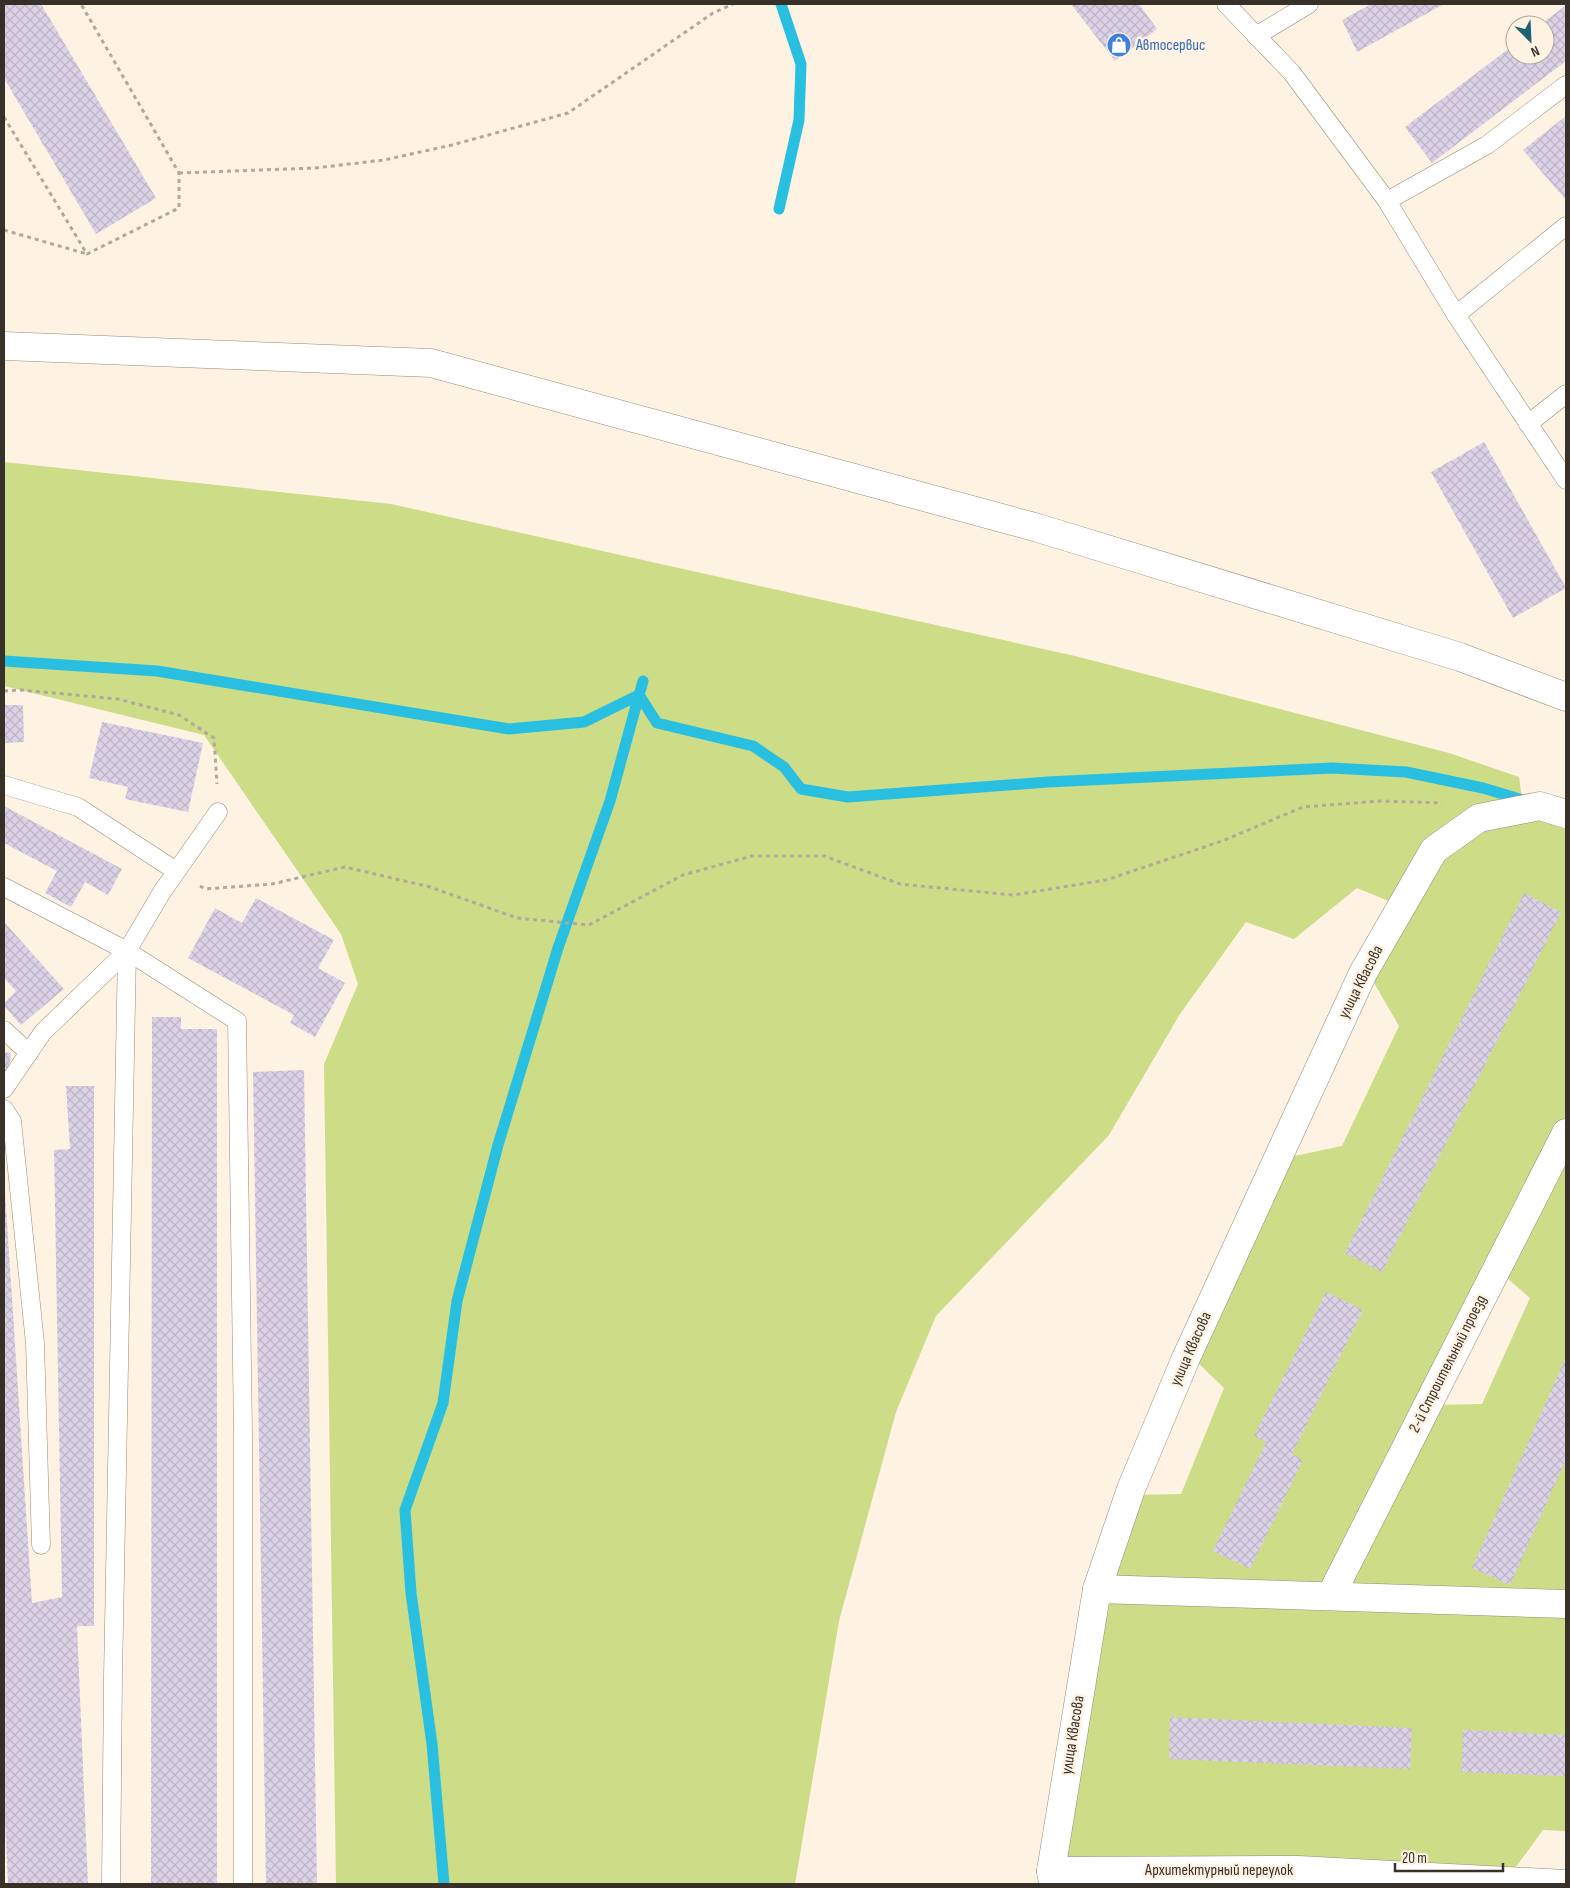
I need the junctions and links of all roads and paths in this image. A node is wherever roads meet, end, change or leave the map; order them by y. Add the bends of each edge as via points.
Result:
1 (81, 4) edge
2 (733, 4) edge
3 (1226, 4) edge
4 (1309, 4) edge
5 (1256, 36) junction
6 (1566, 85) edge
7 (4, 117) edge
8 (179, 173) junction
9 (1387, 201) junction
10 (1566, 226) edge
11 (4, 230) edge
12 (87, 254) junction
13 (1456, 315) junction
14 (4, 346) edge
15 (1566, 394) edge
16 (1528, 424) junction
17 (1566, 480) edge
18 (4, 691) edge
19 (1566, 697) edge
20 (4, 785) edge
21 (1448, 803) dead end
22 (218, 812) joint
23 (1566, 814) edge
24 (176, 871) junction
25 (4, 887) edge
26 (127, 951) junction
27 (4, 1030) edge
28 (29, 1052) junction
29 (4, 1089) edge
30 (4, 1109) edge
31 (1566, 1133) edge
32 (41, 1545) dead end
33 (1097, 1589) junction
34 (1331, 1595) junction
35 (1566, 1604) edge
36 (1052, 1877) edge
37 (1299, 1877) edge
38 (111, 1884) edge
39 (243, 1884) edge
40 (1566, 1884) edge

1 - 8 path
2 - 8 path via 713,14 568,113 384,160 315,168
3 - 5 lane
4 - 5 lane
5 - 9 lane via 1292,73
6 - 9 lane via 1487,145
7 - 12 path
8 - 12 path via 179,208
9 - 13 lane
10 - 13 lane
11 - 12 path
13 - 16 lane
14 - 19 street via 431,363 1038,528 1460,656
15 - 16 lane
16 - 17 lane
18 - 22 path via 118,699 179,715 214,738
20 - 24 lane via 78,807
21 - 24 path via 1380,801 1303,807 1222,841 1106,880 1013,895 900,884 824,856 752,856 682,875 589,925 517,918 430,886 345,867 272,884 205,889
22 - 24 lane
23 - 33 street, улица Квасова via 1540,806 1479,818 1434,850 1364,973 1186,1358 1131,1490
24 - 26 lane
25 - 26 lane
26 - 28 lane via 43,1032
26 - 38 lane
26 - 39 lane via 237,1021 243,1432
27 - 28 lane
28 - 29 lane
30 - 32 lane via 12,1121 35,1343
31 - 34 street, 2-й Строительный проезд
33 - 34 street
33 - 36 street, улица Квасова
34 - 35 street
36 - 37 street, Архитектурный переулок
37 - 40 street, Архитектурный переулок

